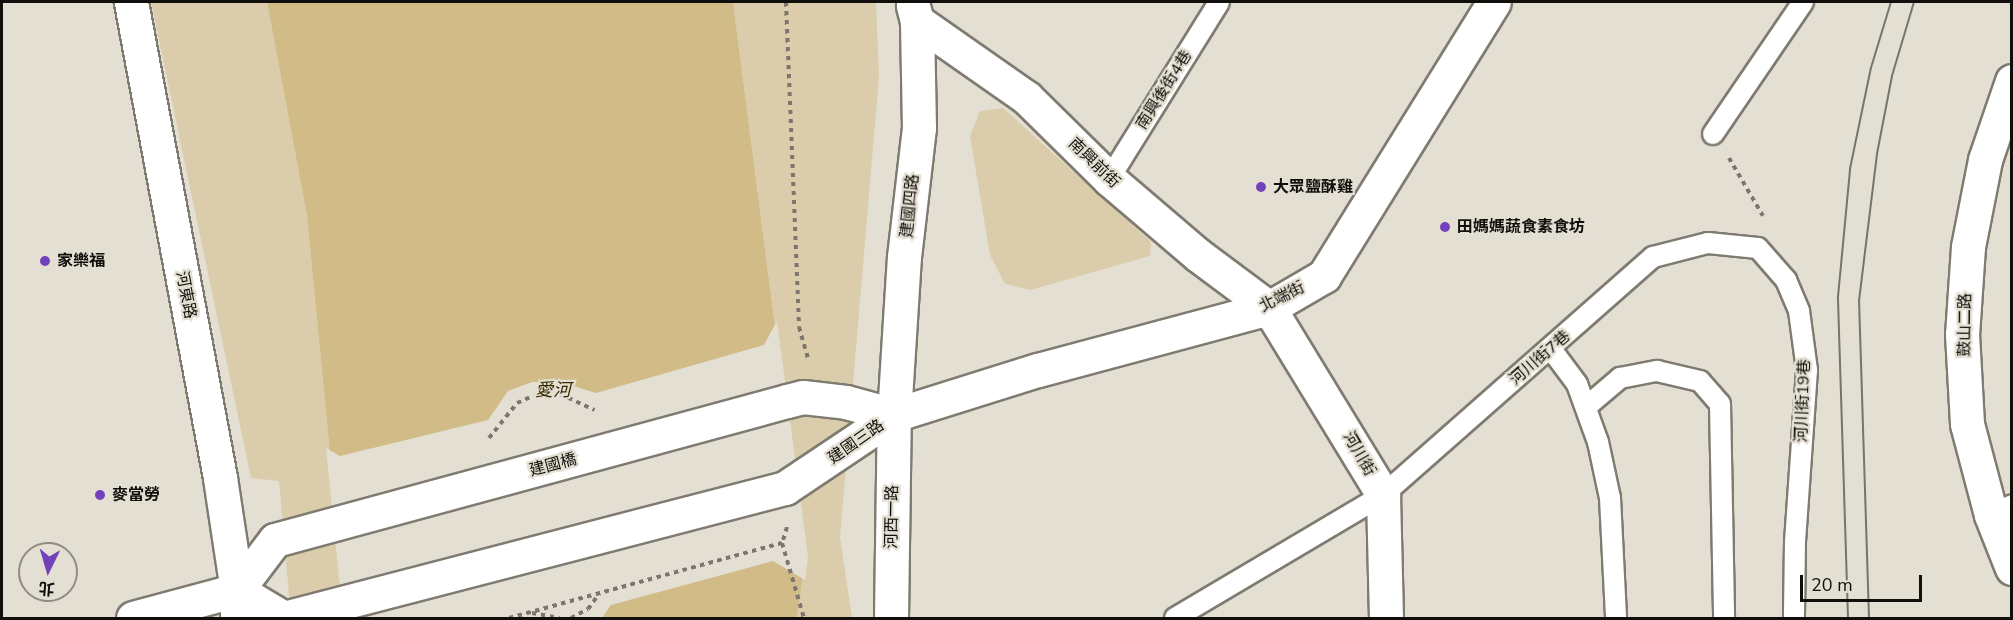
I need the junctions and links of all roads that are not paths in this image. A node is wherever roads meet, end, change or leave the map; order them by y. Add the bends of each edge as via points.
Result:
1 (131, 2) edge
2 (1220, 2) edge
3 (1494, 2) edge
4 (1803, 2) edge
5 (920, 8) edge
6 (2012, 81) edge
7 (1713, 134) road end
8 (1109, 179) junction
9 (1708, 243) joint
10 (1269, 308) junction
11 (1551, 349) junction
12 (799, 400) joint
13 (1586, 407) junction
14 (894, 415) junction
15 (1383, 495) junction
16 (2001, 510) edge
17 (2012, 567) edge
18 (241, 609) edge
19 (133, 618) edge
20 (891, 618) edge
21 (1175, 618) edge
22 (1386, 618) edge
23 (1616, 618) edge
24 (1724, 618) edge
25 (1794, 618) edge

1 - 18 street, 河東路
2 - 8 lane, 南興後街4巷
3 - 10 street, 北端街 via 1324,276
4 - 7 lane
5 - 8 street, 南興前街 via 1027,98
5 - 14 street, 建國四路 via 919,128 904,257
6 - 16 street, 鼓山二路 via 1985,160 1972,225 1962,334 1967,424
8 - 10 street, 南興前街 via 1198,255
9 - 11 lane, 河川街7巷 via 1653,257
9 - 25 lane, 河川街19巷 via 1758,248 1786,280 1799,311 1807,370
10 - 14 street, 北端街 via 1059,364
10 - 15 street, 河川街
11 - 13 lane via 1577,384
11 - 15 lane, 河川街7巷
12 - 14 street, 建國三路
12 - 18 street, 建國橋 via 275,540
13 - 23 lane via 1610,498
13 - 24 lane via 1620,378 1657,371 1700,381 1720,404
14 - 18 street, 建國三路 via 795,483 284,618
14 - 20 street, 河西一路
15 - 21 lane, 河川街7巷
15 - 22 street, 河川街
16 - 17 street, 鼓山二路
18 - 19 street

